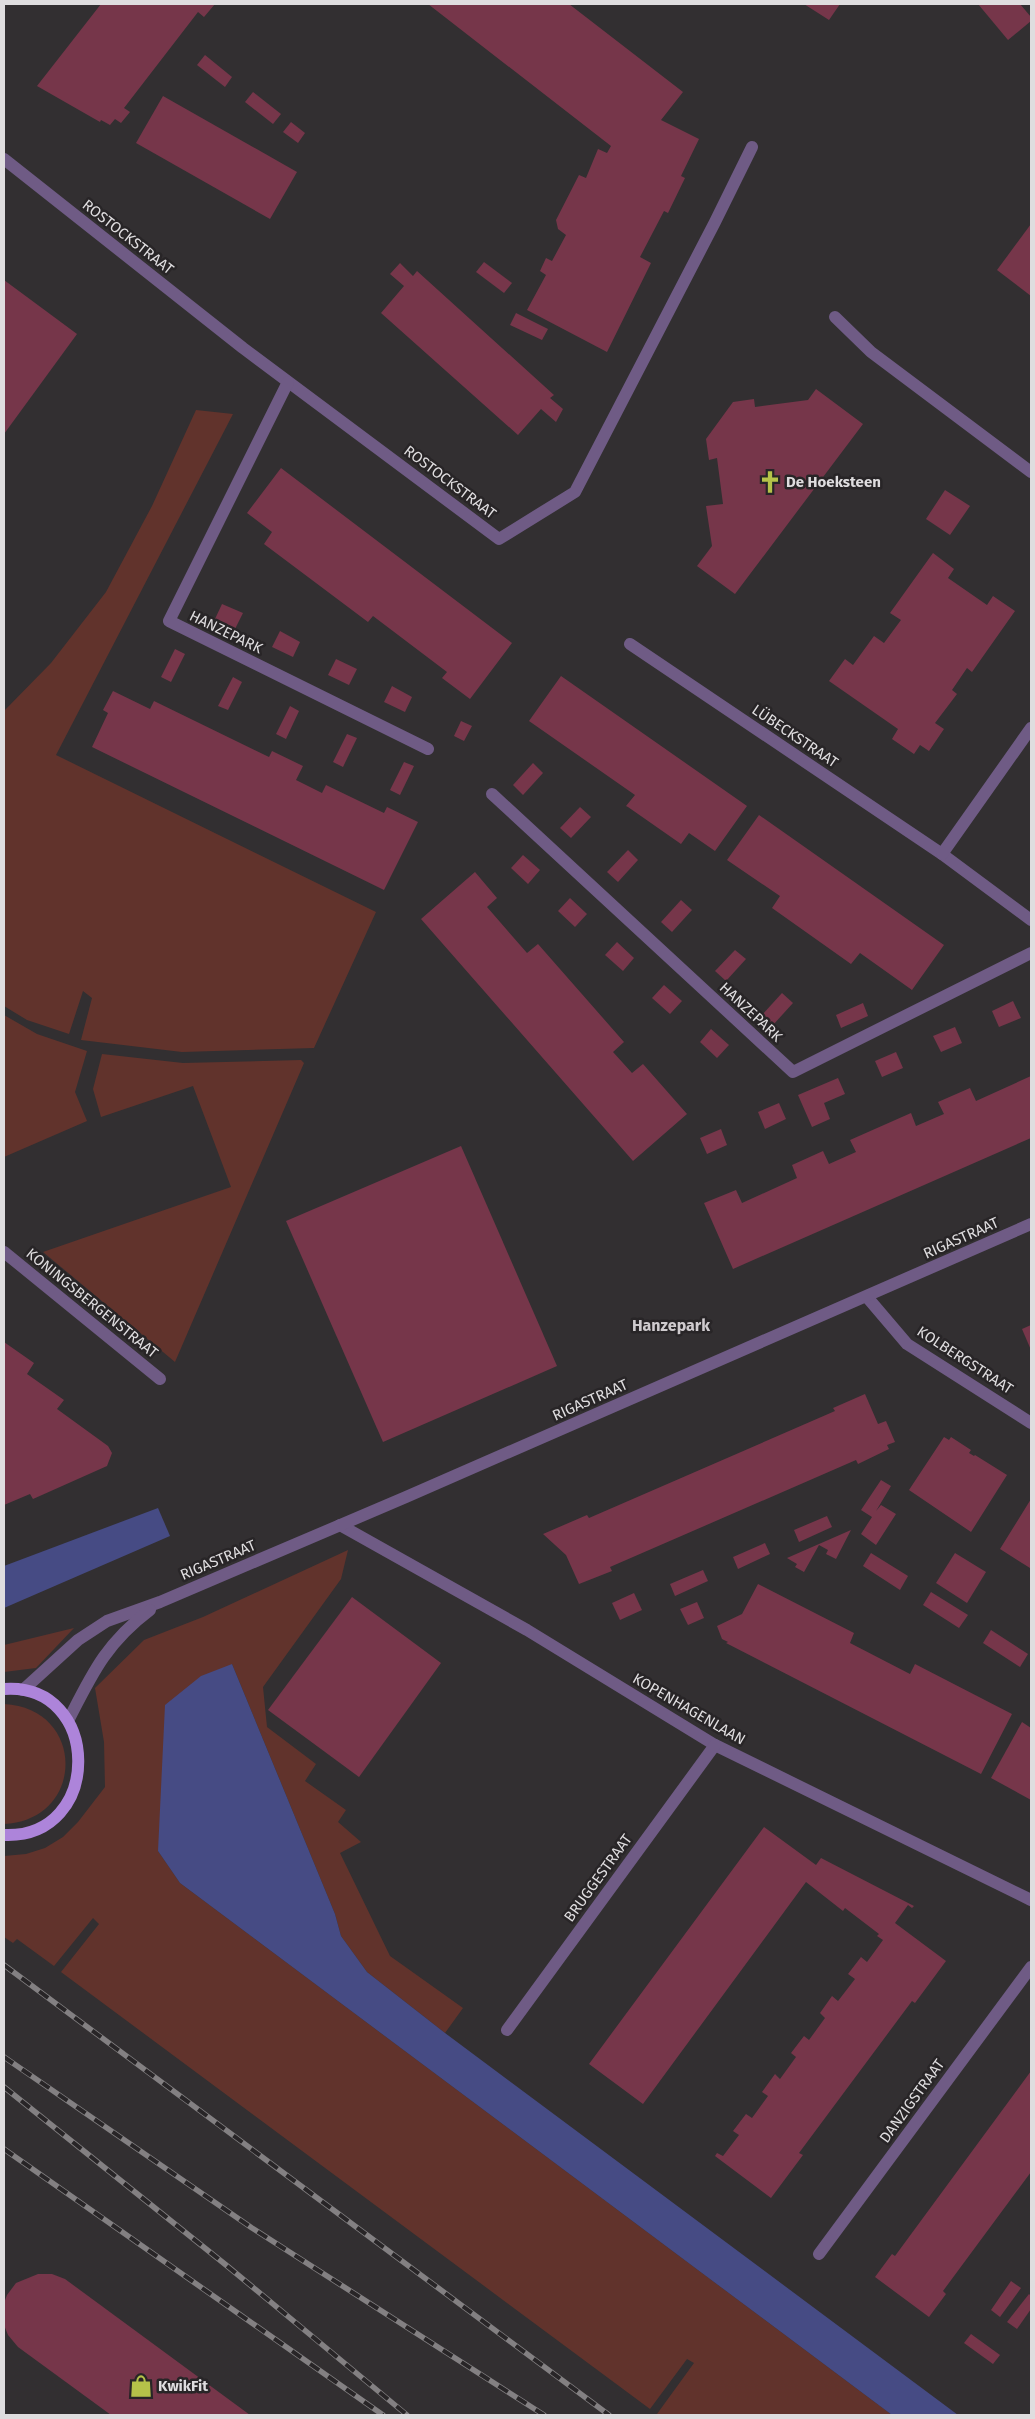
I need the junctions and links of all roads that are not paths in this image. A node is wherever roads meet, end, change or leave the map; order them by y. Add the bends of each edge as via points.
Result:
1 (752, 147) dead end
2 (4, 159) edge
3 (835, 317) dead end
4 (288, 382) junction
5 (1031, 472) edge
6 (630, 644) dead end
7 (1031, 728) edge
8 (428, 749) dead end
9 (492, 794) dead end
10 (942, 854) junction
11 (1031, 920) edge
12 (1031, 953) edge
13 (1031, 1224) edge
14 (4, 1252) edge
15 (867, 1297) junction
16 (160, 1379) dead end
17 (1031, 1423) edge
18 (340, 1525) junction
19 (160, 1602) junction
20 (4, 1688) edge
21 (23, 1690) junction
22 (68, 1721) junction
23 (715, 1745) junction
24 (4, 1835) edge
25 (1031, 1900) edge
26 (1031, 1967) edge
27 (507, 2030) dead end
28 (819, 2254) dead end

1 - 4 street, ROSTOCKSTRAAT via 575,492 499,539
2 - 4 street, ROSTOCKSTRAAT
3 - 5 street via 871,352
4 - 8 street, HANZEPARK via 169,622
6 - 10 street, LÜBECKSTRAAT
7 - 10 street
9 - 12 street, HANZEPARK via 793,1072
10 - 11 street, LÜBECKSTRAAT
13 - 15 street, RIGASTRAAT
14 - 16 street, KONINGSBERGENSTRAAT
15 - 17 street, KOLBERGSTRAAT via 907,1344
15 - 18 street, RIGASTRAAT
18 - 19 street, RIGASTRAAT
18 - 23 street, KOPENHAGENLAAN via 527,1630
19 - 21 street, RIGASTRAAT via 91,1630
19 - 22 street, RIGASTRAAT via 129,1625 107,1650
20 - 21 main road
21 - 22 main road via 48,1702
22 - 24 main road via 80,1760 75,1787 69,1799 51,1820 39,1828
23 - 25 street, KOPENHAGENLAAN
23 - 27 street, BRUGGESTRAAT
26 - 28 street, DANZIGSTRAAT

